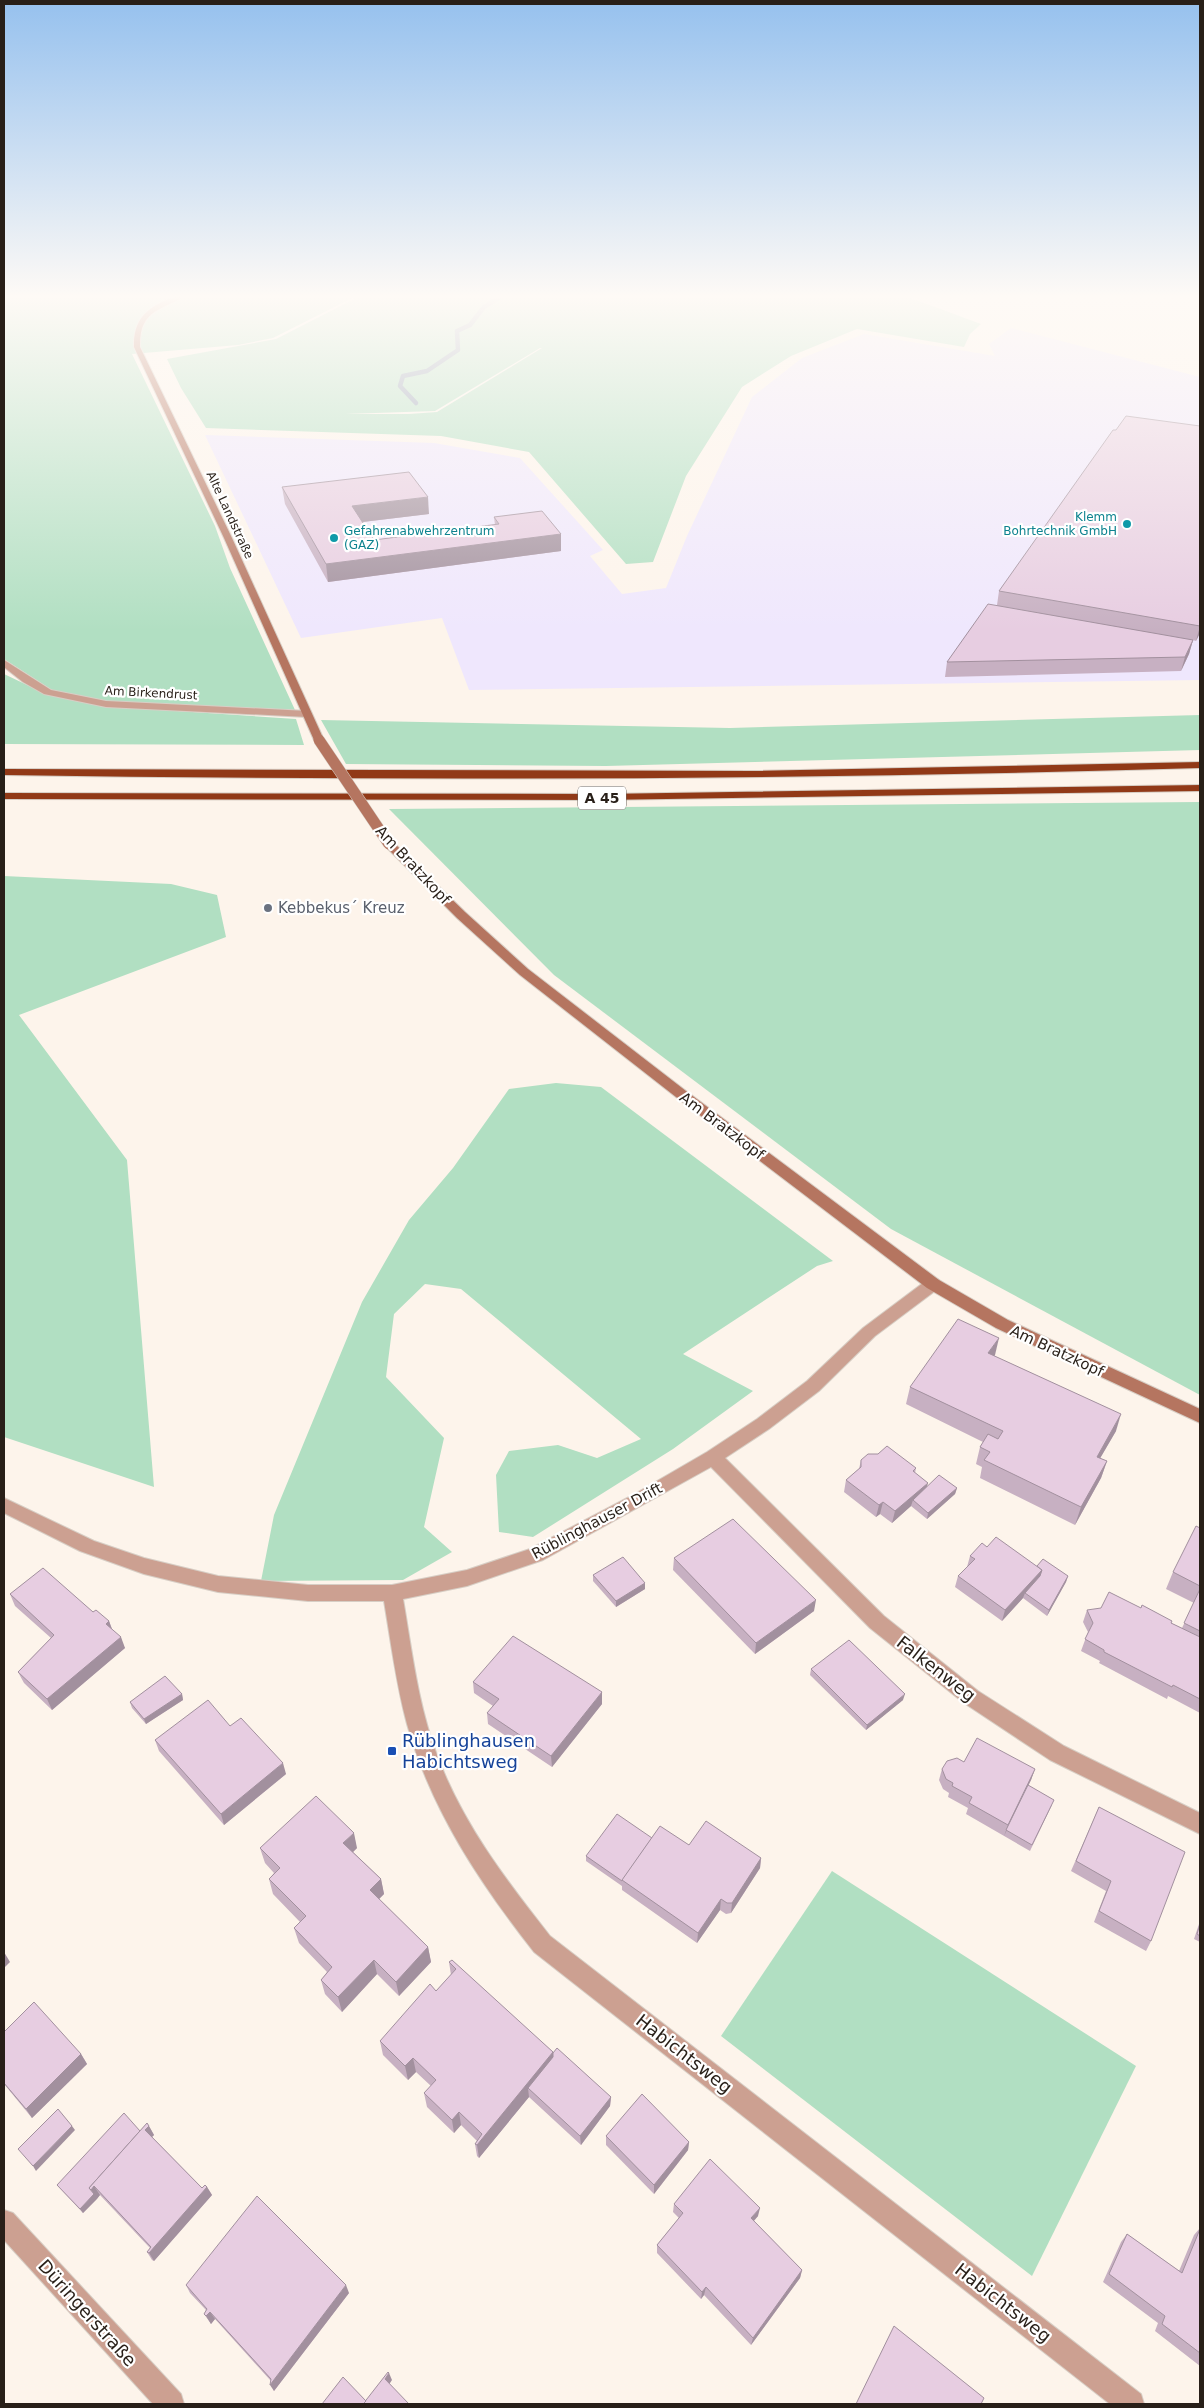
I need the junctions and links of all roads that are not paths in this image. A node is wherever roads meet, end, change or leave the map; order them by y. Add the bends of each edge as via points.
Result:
1 (165, 406) edge
2 (4, 663) edge
3 (307, 714) junction
4 (319, 740) joint
5 (1200, 765) edge
6 (4, 772) edge
7 (1200, 788) edge
8 (4, 796) edge
9 (933, 1284) junction
10 (1200, 1416) edge
11 (713, 1457) junction
12 (4, 1505) edge
13 (392, 1593) junction
14 (1200, 1824) edge
15 (4, 2222) edge
16 (171, 2404) edge
17 (1131, 2404) edge

1 - 3 street, Alte Landstraße
2 - 3 street, Am Birkendrust via 48,692 106,704
3 - 4 street, Alte Landstraße
4 - 9 street, Am Bratzkopf, bridge via 389,844 524,972
5 - 6 highway, A 45 via 622,774
7 - 8 highway, A 45 via 616,798
9 - 10 street, Am Bratzkopf via 1002,1324
9 - 11 street, Rüblinghauser Drift via 869,1332 813,1386
11 - 13 street, Rüblinghauser Drift via 536,1555 467,1578
11 - 14 street, Falkenweg via 876,1622 971,1697 1057,1754
12 - 13 street, Rüblinghauser Drift via 87,1546 144,1566 218,1584 308,1593
13 - 17 street, Habichtsweg via 417,1724 438,1781 466,1839 498,1889 542,1944
15 - 16 street, Düringerstraße

